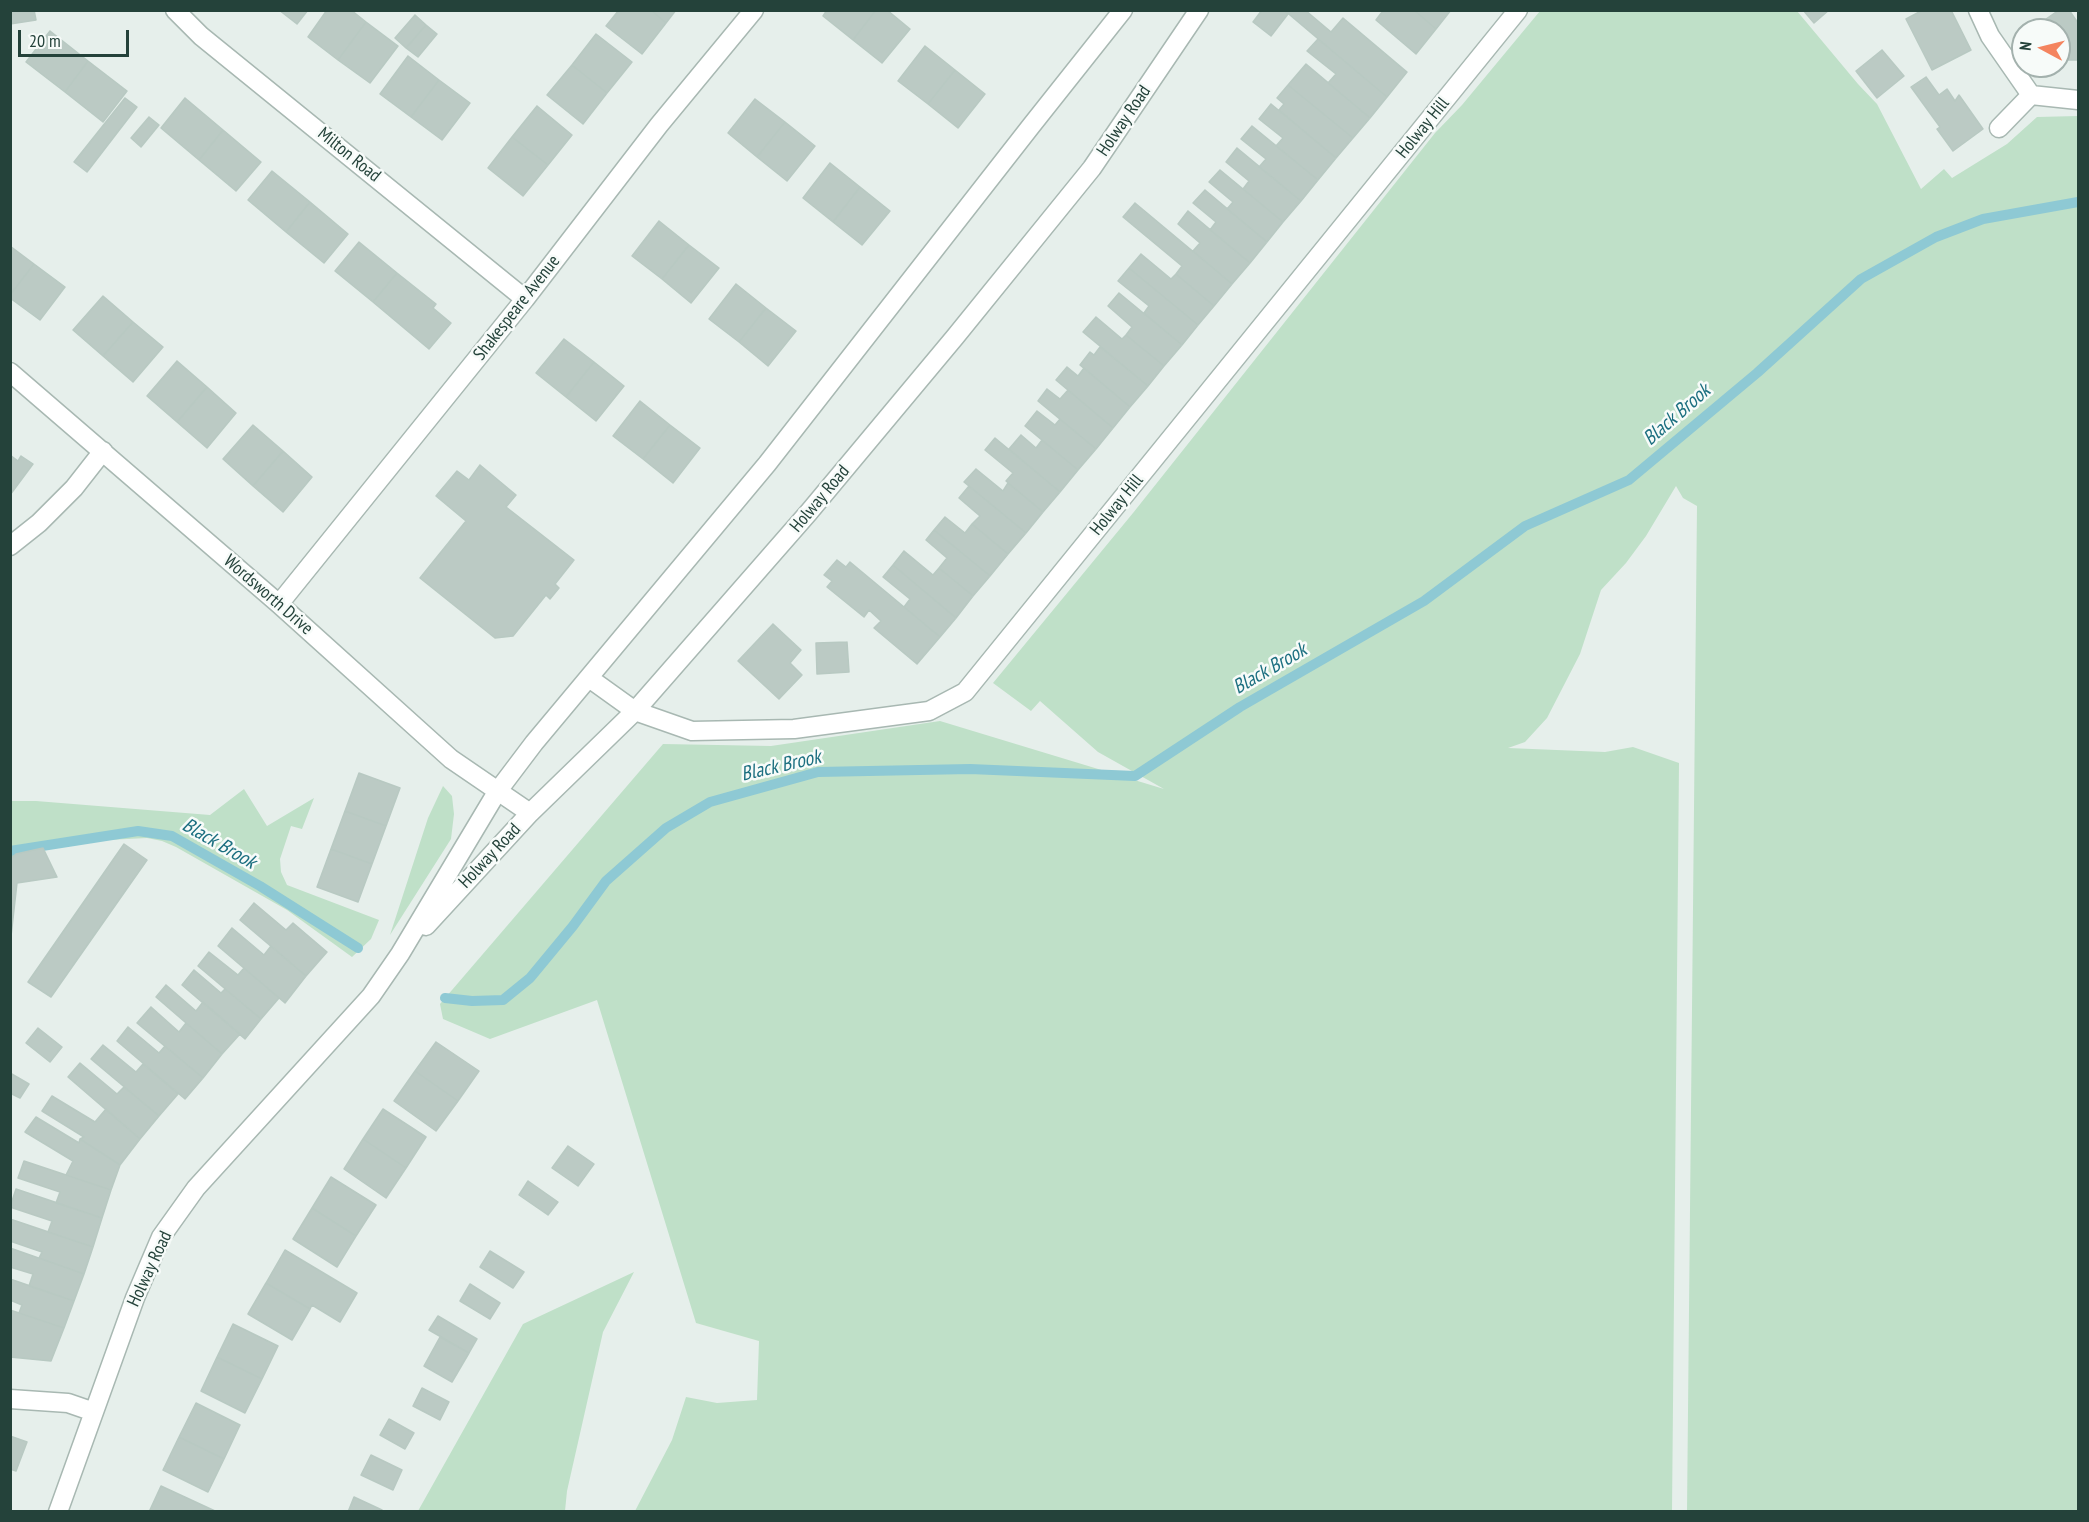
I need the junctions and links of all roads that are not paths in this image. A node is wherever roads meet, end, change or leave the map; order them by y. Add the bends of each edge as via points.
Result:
1 (175, 10) edge
2 (754, 10) edge
3 (1123, 10) edge
4 (1199, 10) edge
5 (1518, 10) edge
6 (1978, 10) edge
7 (2031, 95) junction
8 (2079, 100) edge
9 (1999, 128) dead end
10 (525, 299) junction
11 (10, 372) edge
12 (103, 451) junction
13 (10, 546) edge
14 (279, 604) junction
15 (589, 678) junction
16 (635, 711) junction
17 (497, 792) junction
18 (530, 813) junction
19 (400, 954) junction
20 (10, 1399) edge
21 (94, 1412) junction
22 (58, 1512) edge

1 - 10 street, Milton Road via 201,36
2 - 10 street, Shakespeare Avenue via 659,125
3 - 15 street, Holway Road via 767,464
4 - 16 street, Holway Road via 1085,177 809,512
5 - 16 street, Holway Hill via 965,692 929,711 794,729 692,730
6 - 7 street via 1990,36
7 - 8 street
7 - 9 street
10 - 14 street, Shakespeare Avenue
11 - 12 street, Wordsworth Drive
12 - 13 street via 74,488
12 - 14 street, Wordsworth Drive
14 - 17 street, Wordsworth Drive via 451,759
15 - 16 street, Holway Hill
15 - 17 street, Holway Road
16 - 18 street, Holway Road
17 - 18 street, Wordsworth Drive
17 - 19 street, Holway Road
18 - 19 street, Holway Road
19 - 21 street, Holway Road via 371,996 196,1188 161,1237
20 - 21 street via 68,1403
21 - 22 street, Holway Road

